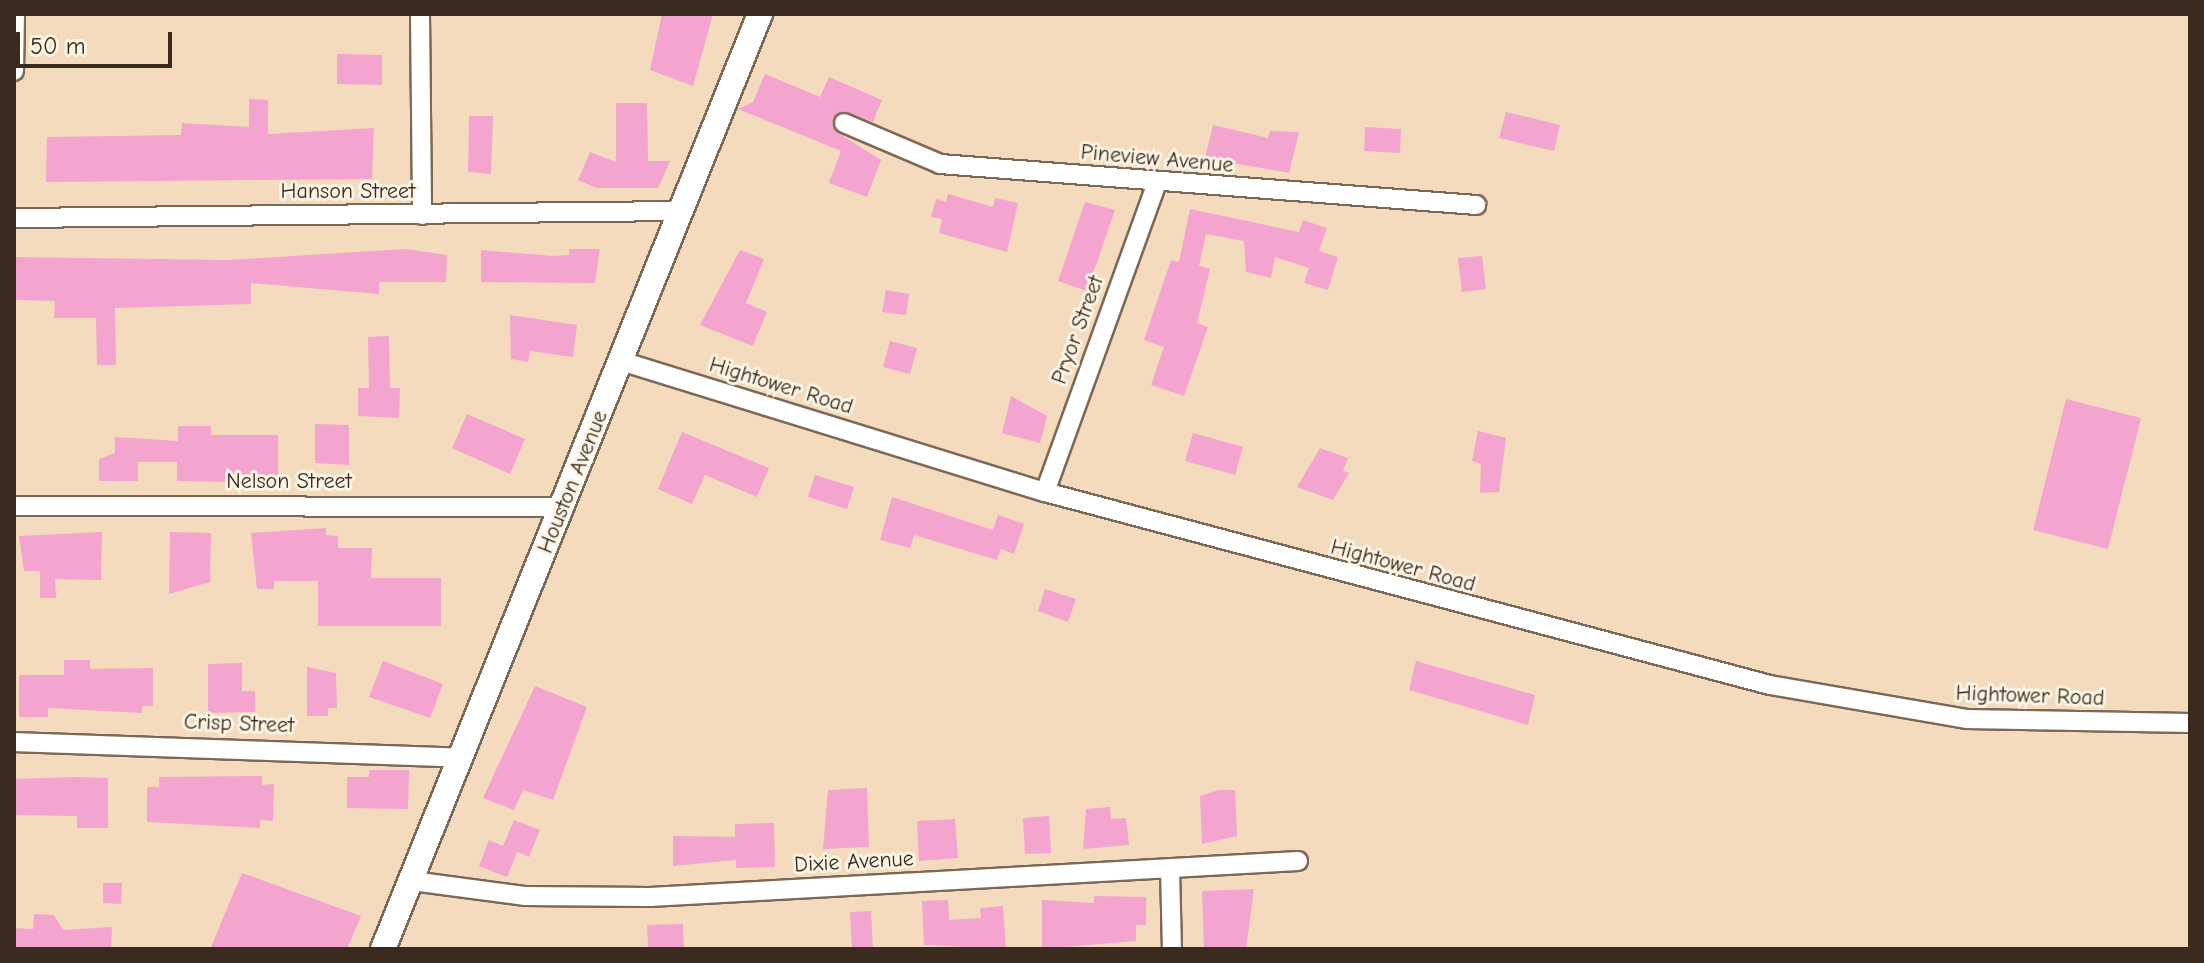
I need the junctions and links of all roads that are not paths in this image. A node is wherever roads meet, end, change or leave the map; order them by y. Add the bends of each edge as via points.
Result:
1 (15, 14) edge
2 (420, 14) edge
3 (760, 14) edge
4 (14, 71) edge
5 (844, 123) dead end
6 (1156, 185) junction
7 (1476, 205) dead end
8 (682, 211) junction
9 (422, 215) junction
10 (14, 218) edge
11 (621, 361) junction
12 (1045, 492) junction
13 (14, 506) edge
14 (563, 507) junction
15 (2190, 723) edge
16 (14, 742) edge
17 (461, 758) junction
18 (1298, 861) dead end
19 (1170, 869) junction
20 (412, 881) junction
21 (383, 949) edge
22 (1172, 949) edge

1 - 4 street
2 - 9 street
3 - 8 street, Houston Avenue
5 - 6 street, Pineview Avenue via 940,164
6 - 7 street, Pineview Avenue
6 - 12 street, Pryor Street
8 - 9 street, Hanson Street
8 - 11 street, Houston Avenue
9 - 10 street, Hanson Street
11 - 12 street, Hightower Road
11 - 14 street, Houston Avenue
12 - 15 street, Hightower Road via 1770,685 1966,719
13 - 14 street, Nelson Street
14 - 17 street, Houston Avenue
16 - 17 street, Crisp Street
17 - 20 street, Houston Avenue
18 - 19 street, Dixie Avenue
19 - 20 street, Dixie Avenue via 650,897 524,896
19 - 22 street
20 - 21 street, Houston Avenue

